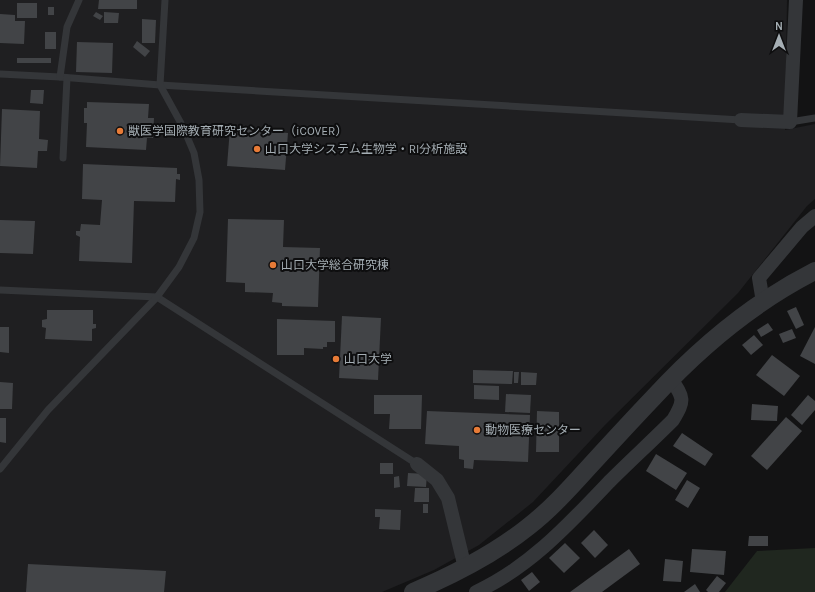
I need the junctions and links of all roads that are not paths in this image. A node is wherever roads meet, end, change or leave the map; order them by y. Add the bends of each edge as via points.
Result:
1 (79, 0) edge
2 (165, 0) edge
3 (796, 0) edge
4 (0, 74) edge
5 (64, 78) junction
6 (160, 85) junction
7 (815, 118) edge
8 (741, 120) joint
9 (790, 122) junction
10 (63, 158) dead end
11 (815, 216) edge
12 (815, 271) edge
13 (0, 290) edge
14 (157, 297) junction
15 (762, 302) junction
16 (671, 379) junction
17 (417, 464) joint
18 (0, 469) edge
19 (465, 568) junction
20 (412, 592) edge
21 (476, 592) edge

1 - 5 lane via 67,27
2 - 6 lane
3 - 9 street
4 - 5 lane
5 - 6 lane
5 - 10 lane
6 - 8 lane
6 - 14 lane via 194,153 199,180 200,212 194,238 180,267
7 - 9 lane
8 - 9 street
11 - 15 street via 802,227 759,278
12 - 15 street
13 - 14 lane
14 - 17 lane
14 - 18 lane via 48,410
15 - 16 street via 697,354
16 - 19 street via 554,504 498,549
16 - 21 street via 681,394 682,402 673,420 539,552
17 - 19 street via 437,480 448,498
19 - 20 street

